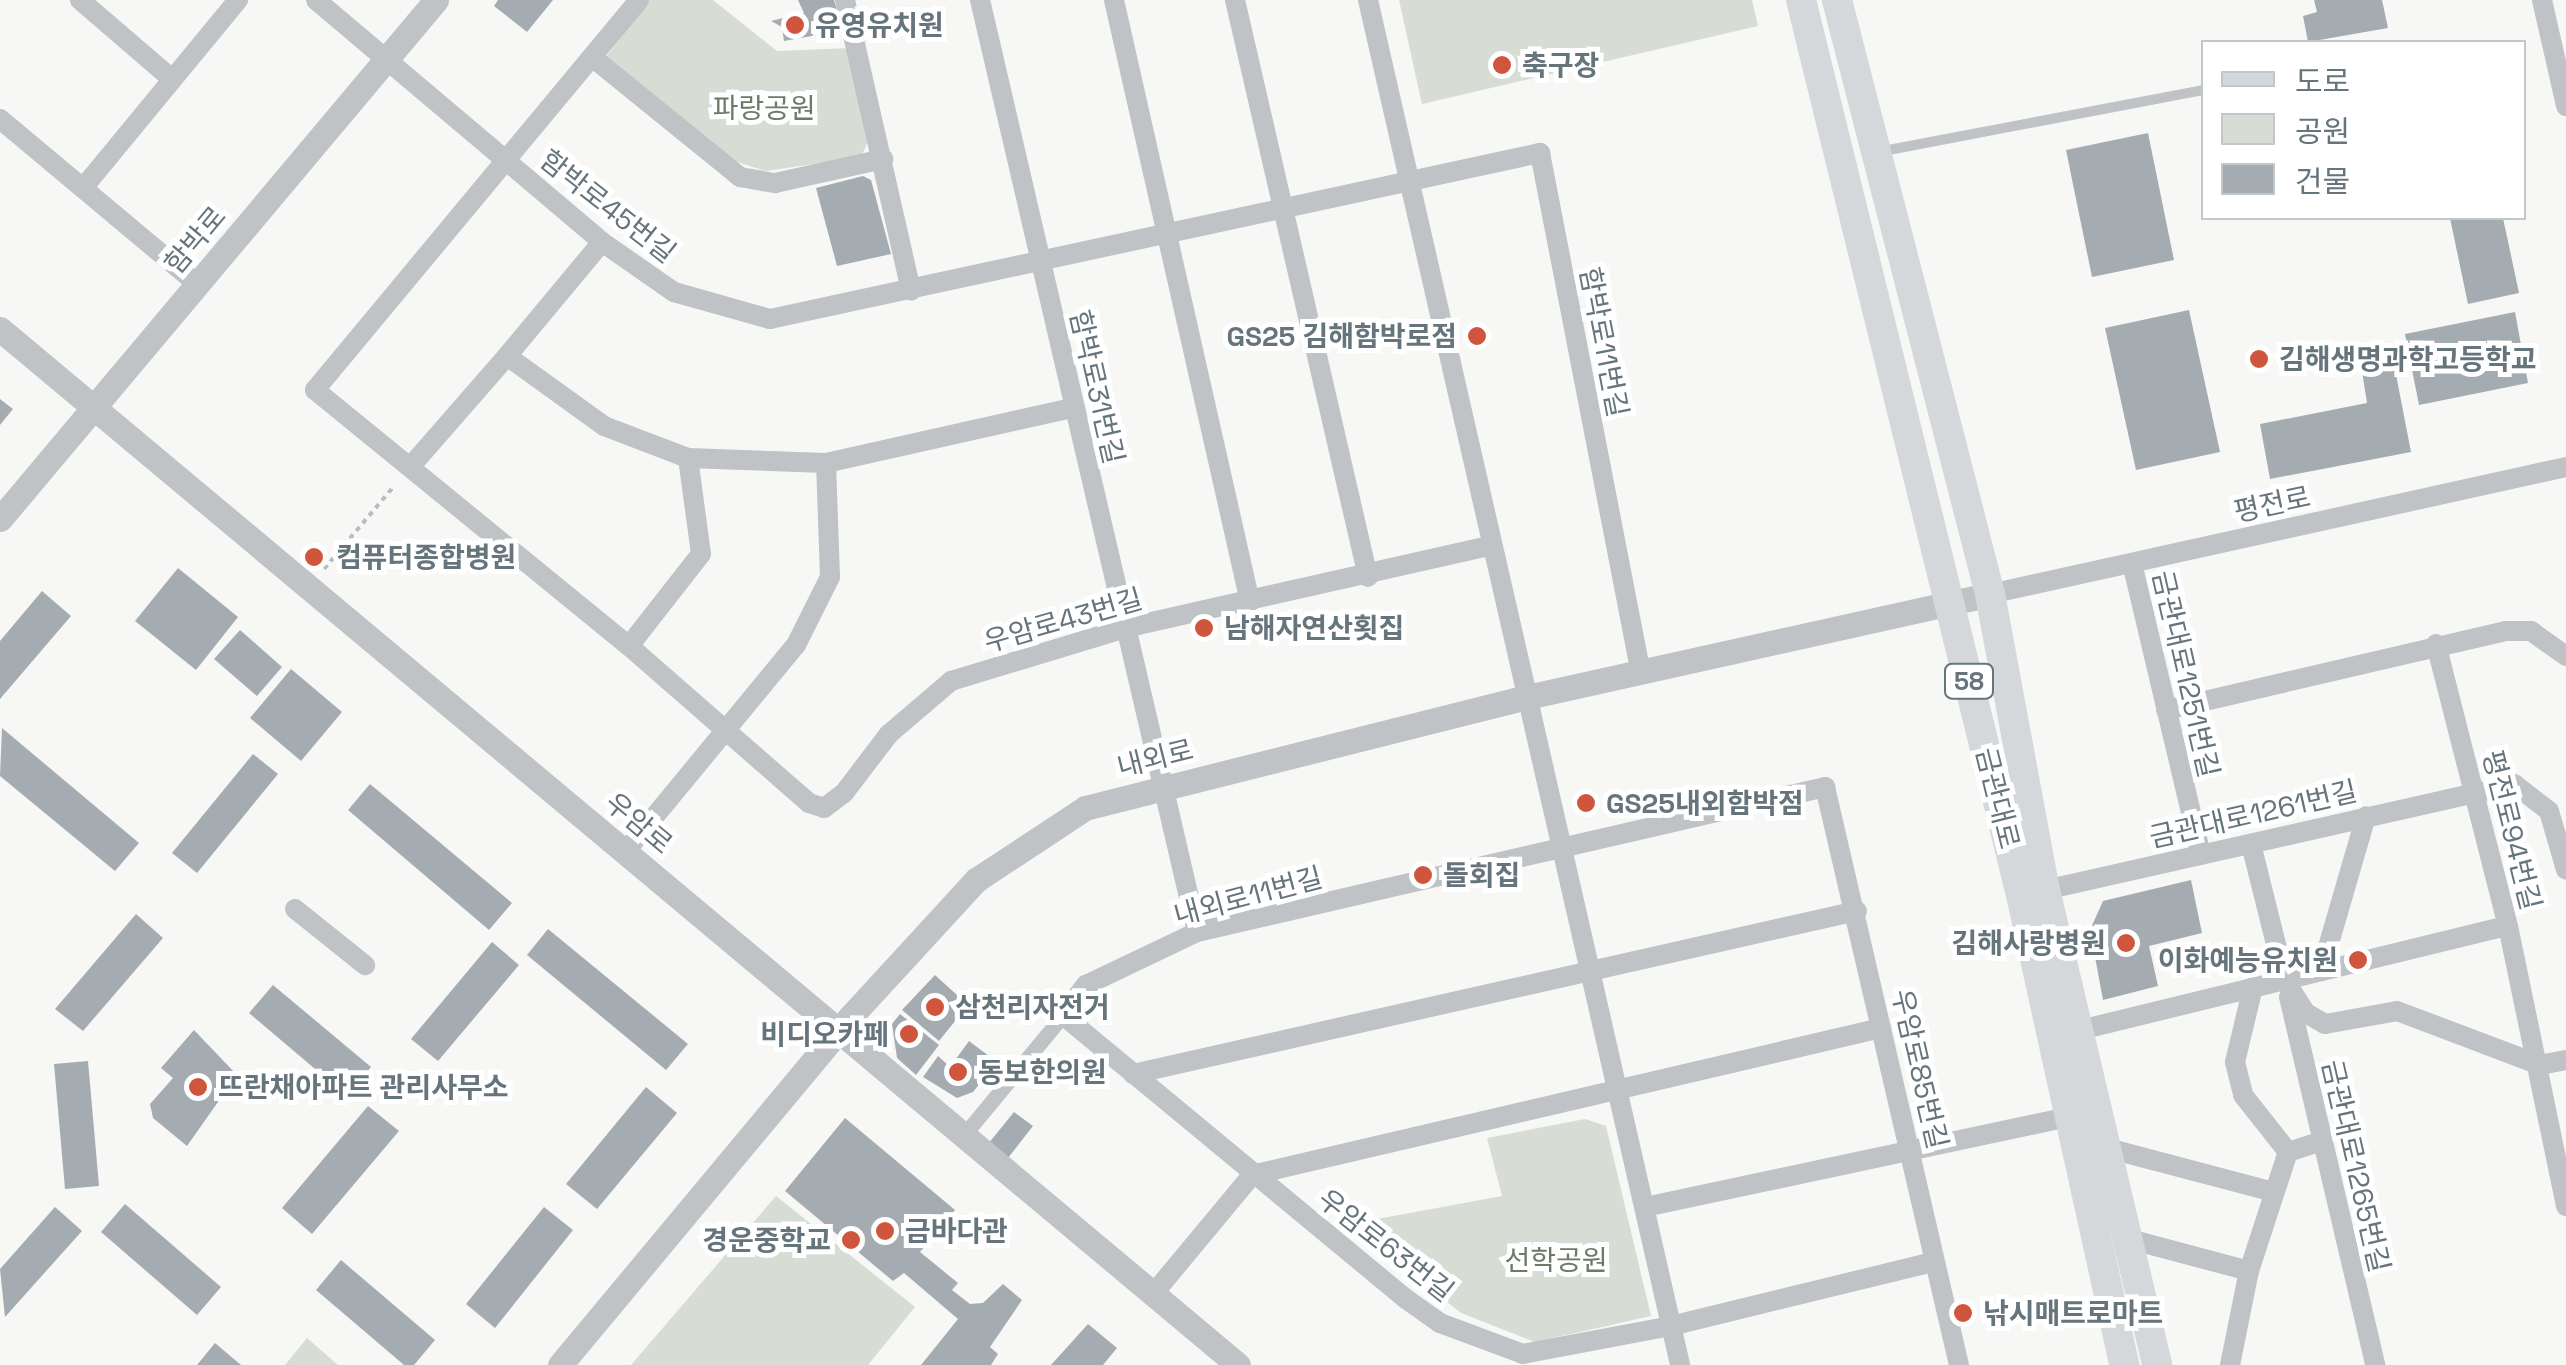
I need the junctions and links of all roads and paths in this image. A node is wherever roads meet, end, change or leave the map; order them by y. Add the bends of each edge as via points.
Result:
1 (80, 0) edge
2 (238, 0) edge
3 (316, 0) edge
4 (436, 0) edge
5 (639, 0) edge
6 (845, 0) edge
7 (980, 0) edge
8 (1114, 0) edge
9 (1236, 0) edge
10 (1368, 0) edge
11 (1801, 0) edge
12 (1837, 0) edge
13 (2542, 0) edge
14 (592, 57) junction
15 (386, 59) junction
16 (172, 79) junction
17 (2201, 91) edge
18 (2566, 106) edge
19 (0, 120) edge
20 (1872, 153) junction
21 (883, 159) junction
22 (506, 160) junction
23 (1409, 181) junction
24 (84, 188) junction
25 (1283, 208) junction
26 (1167, 235) junction
27 (602, 242) junction
28 (1040, 262) junction
29 (197, 284) junction
30 (910, 291) junction
31 (0, 329) edge
32 (507, 356) junction
33 (93, 408) junction
34 (1074, 408) junction
35 (688, 458) junction
36 (826, 463) junction
37 (410, 466) junction
38 (2566, 467) edge
39 (0, 519) edge
40 (1490, 546) junction
41 (2132, 563) junction
42 (1368, 576) junction
43 (308, 589) junction
44 (1990, 594) junction
45 (1250, 602) junction
46 (1950, 605) junction
47 (1125, 628) junction
48 (2436, 644) junction
49 (628, 646) junction
50 (2566, 656) edge
51 (1641, 674) junction
52 (1527, 696) junction
53 (2166, 710) junction
54 (725, 731) junction
55 (1825, 787) joint
56 (1160, 788) junction
57 (2473, 789) junction
58 (2366, 816) junction
59 (2251, 844) junction
60 (1562, 846) junction
61 (626, 851) junction
62 (2201, 856) junction
63 (2566, 870) edge
64 (2045, 890) junction
65 (294, 908) dead end
66 (1857, 911) junction
67 (2508, 926) junction
68 (1197, 932) junction
69 (364, 965) dead end
70 (1590, 971) junction
71 (2321, 971) junction
72 (2285, 980) junction
73 (2253, 988) junction
74 (1063, 1015) junction
75 (1881, 1028) junction
76 (2080, 1030) junction
77 (840, 1035) junction
78 (2566, 1060) edge
79 (2540, 1066) junction
80 (1133, 1074) junction
81 (1617, 1091) junction
82 (2068, 1117) junction
83 (963, 1136) junction
84 (2321, 1140) junction
85 (2106, 1148) junction
86 (1912, 1149) junction
87 (2288, 1152) junction
88 (1252, 1175) junction
89 (2274, 1192) junction
90 (2566, 1206) edge
91 (1644, 1207) junction
92 (2129, 1238) junction
93 (1934, 1262) junction
94 (2250, 1271) junction
95 (1154, 1293) junction
96 (1671, 1326) junction
97 (560, 1365) edge
98 (1238, 1365) edge
99 (1680, 1365) edge
100 (1959, 1365) edge
101 (2124, 1365) edge
102 (2157, 1365) edge
103 (2230, 1365) edge
104 (2375, 1365) edge

1 - 16 street
2 - 16 street
3 - 15 street, 함박로45번길
4 - 15 street, 함박로
5 - 14 street
6 - 21 street
7 - 28 street, 함박로31번길
8 - 26 street
9 - 25 street
10 - 23 street
11 - 46 main road, 금관대로 / 58
12 - 20 main road, 금관대로 / 58
13 - 18 street
14 - 21 street via 740,177 775,183
14 - 22 street
15 - 22 street, 함박로45번길
15 - 29 street, 함박로
16 - 24 street
17 - 20 lane
19 - 24 street
20 - 44 main road, 금관대로 / 58
21 - 30 street
22 - 27 street, 함박로45번길
22 - 37 street, 함박로45번길 via 315,390
23 - 25 street, 함박로45번길
23 - 40 street
23 - 51 street, 함박로11번길 via 1540,152
24 - 29 street
25 - 26 street, 함박로45번길
25 - 42 street
26 - 28 street, 함박로45번길
26 - 45 street
27 - 30 street, 함박로45번길 via 674,292 770,319
27 - 32 street
28 - 30 street, 함박로45번길
28 - 34 street, 함박로31번길
29 - 33 street, 함박로
31 - 33 street, 우암로
32 - 35 street via 604,426
32 - 37 street
33 - 39 street, 함박로
33 - 43 street, 우암로
34 - 36 street
34 - 47 street, 함박로31번길
35 - 36 street
35 - 49 street via 701,554
36 - 54 street via 830,576 796,644
37 - 43 path
37 - 49 street
38 - 41 street, 평전로
40 - 42 street, 우암로43번길
40 - 52 street
41 - 44 street, 평전로
41 - 53 street, 금관대로1251번길
42 - 45 street, 우암로43번길
43 - 61 street, 우암로
44 - 46 street, 내외로
44 - 64 main road, 금관대로 / 58
45 - 47 street, 우암로43번길
46 - 51 street, 내외로
46 - 82 main road, 금관대로 / 58
47 - 54 street, 우암로43번길 via 951,681 889,734 824,808 808,803
47 - 56 street, 함박로31번길
48 - 50 street via 2521,629
48 - 53 street
48 - 57 street, 평전로94번길
49 - 54 street
51 - 52 street, 내외로
52 - 56 street, 내외로
52 - 60 street
53 - 62 street, 금관대로1251번길
54 - 61 street
55 - 60 street, 내외로11번길
55 - 66 street, 우암로85번길
56 - 68 street, 함박로31번길
56 - 77 street, 내외로 via 1085,808 976,880
57 - 58 street, 금관대로1261번길
57 - 63 street, 금관대로1261번길 via 2514,784 2534,795 2558,830
57 - 67 street, 평전로94번길
58 - 59 street, 금관대로1261번길
58 - 71 street
59 - 62 street, 금관대로1261번길
59 - 72 street, 금관대로1265번길
60 - 68 street, 내외로11번길
60 - 70 street
61 - 77 street, 우암로
62 - 64 street, 금관대로1261번길
64 - 76 main road, 금관대로 / 58
65 - 69 street
66 - 70 street
66 - 75 street, 우암로85번길
67 - 71 street
67 - 79 street, 평전로94번길
68 - 74 street, 내외로11번길 via 1086,985
70 - 80 street
70 - 81 street
71 - 72 street
72 - 73 street
72 - 79 street via 2306,1012 2326,1024 2397,1011
72 - 84 street, 금관대로1265번길
73 - 76 street
73 - 87 street via 2234,1062 2243,1094
74 - 80 street, 우암로63번길
74 - 83 street, 내외로11번길
75 - 81 street
75 - 86 street, 우암로85번길
76 - 85 main road, 금관대로 / 58
77 - 83 street, 우암로
77 - 97 street, 내외로
78 - 79 street
79 - 90 street, 평전로94번길
80 - 88 street, 우암로63번길
81 - 88 street, 우암로63번길
81 - 91 street
82 - 86 street
82 - 101 main road, 금관대로 / 58
83 - 95 street, 우암로
84 - 87 street
84 - 104 street, 금관대로1265번길
85 - 89 street
85 - 92 main road, 금관대로 / 58
86 - 91 street
86 - 93 street, 우암로85번길
87 - 89 street
88 - 95 street
88 - 96 street, 우암로63번길 via 1440,1324 1523,1354
89 - 94 street
91 - 96 street
92 - 94 street
92 - 102 main road, 금관대로 / 58
93 - 96 street
93 - 100 street, 우암로85번길
94 - 103 street
95 - 98 street, 우암로
96 - 99 street

